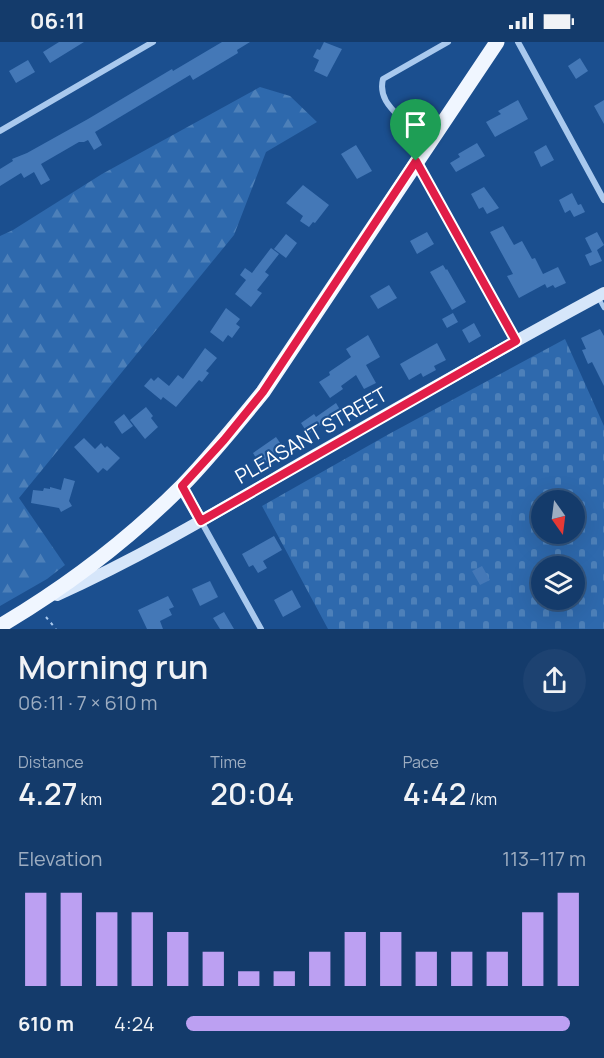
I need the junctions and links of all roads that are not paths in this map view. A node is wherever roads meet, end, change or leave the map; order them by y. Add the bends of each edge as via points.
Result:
1 (153, 42) edge
2 (448, 42) edge
3 (496, 42) edge
4 (518, 42) edge
5 (406, 123) dead end
6 (0, 130) edge
7 (416, 161) junction
8 (604, 200) edge
9 (601, 294) edge
10 (604, 308) edge
11 (516, 341) junction
12 (182, 486) junction
13 (201, 521) junction
14 (34, 606) junction
15 (0, 626) edge
16 (261, 629) edge

1 - 6 street
2 - 5 street via 383,79 381,89 388,105
3 - 7 main road
4 - 8 street
7 - 11 street
7 - 12 main road via 263,392
9 - 10 lane
9 - 11 street, PLEASANT STREET
11 - 13 street, PLEASANT STREET
12 - 13 street
12 - 14 main road via 125,537
13 - 14 street, PLEASANT STREET via 111,571
13 - 16 street
14 - 15 main road

